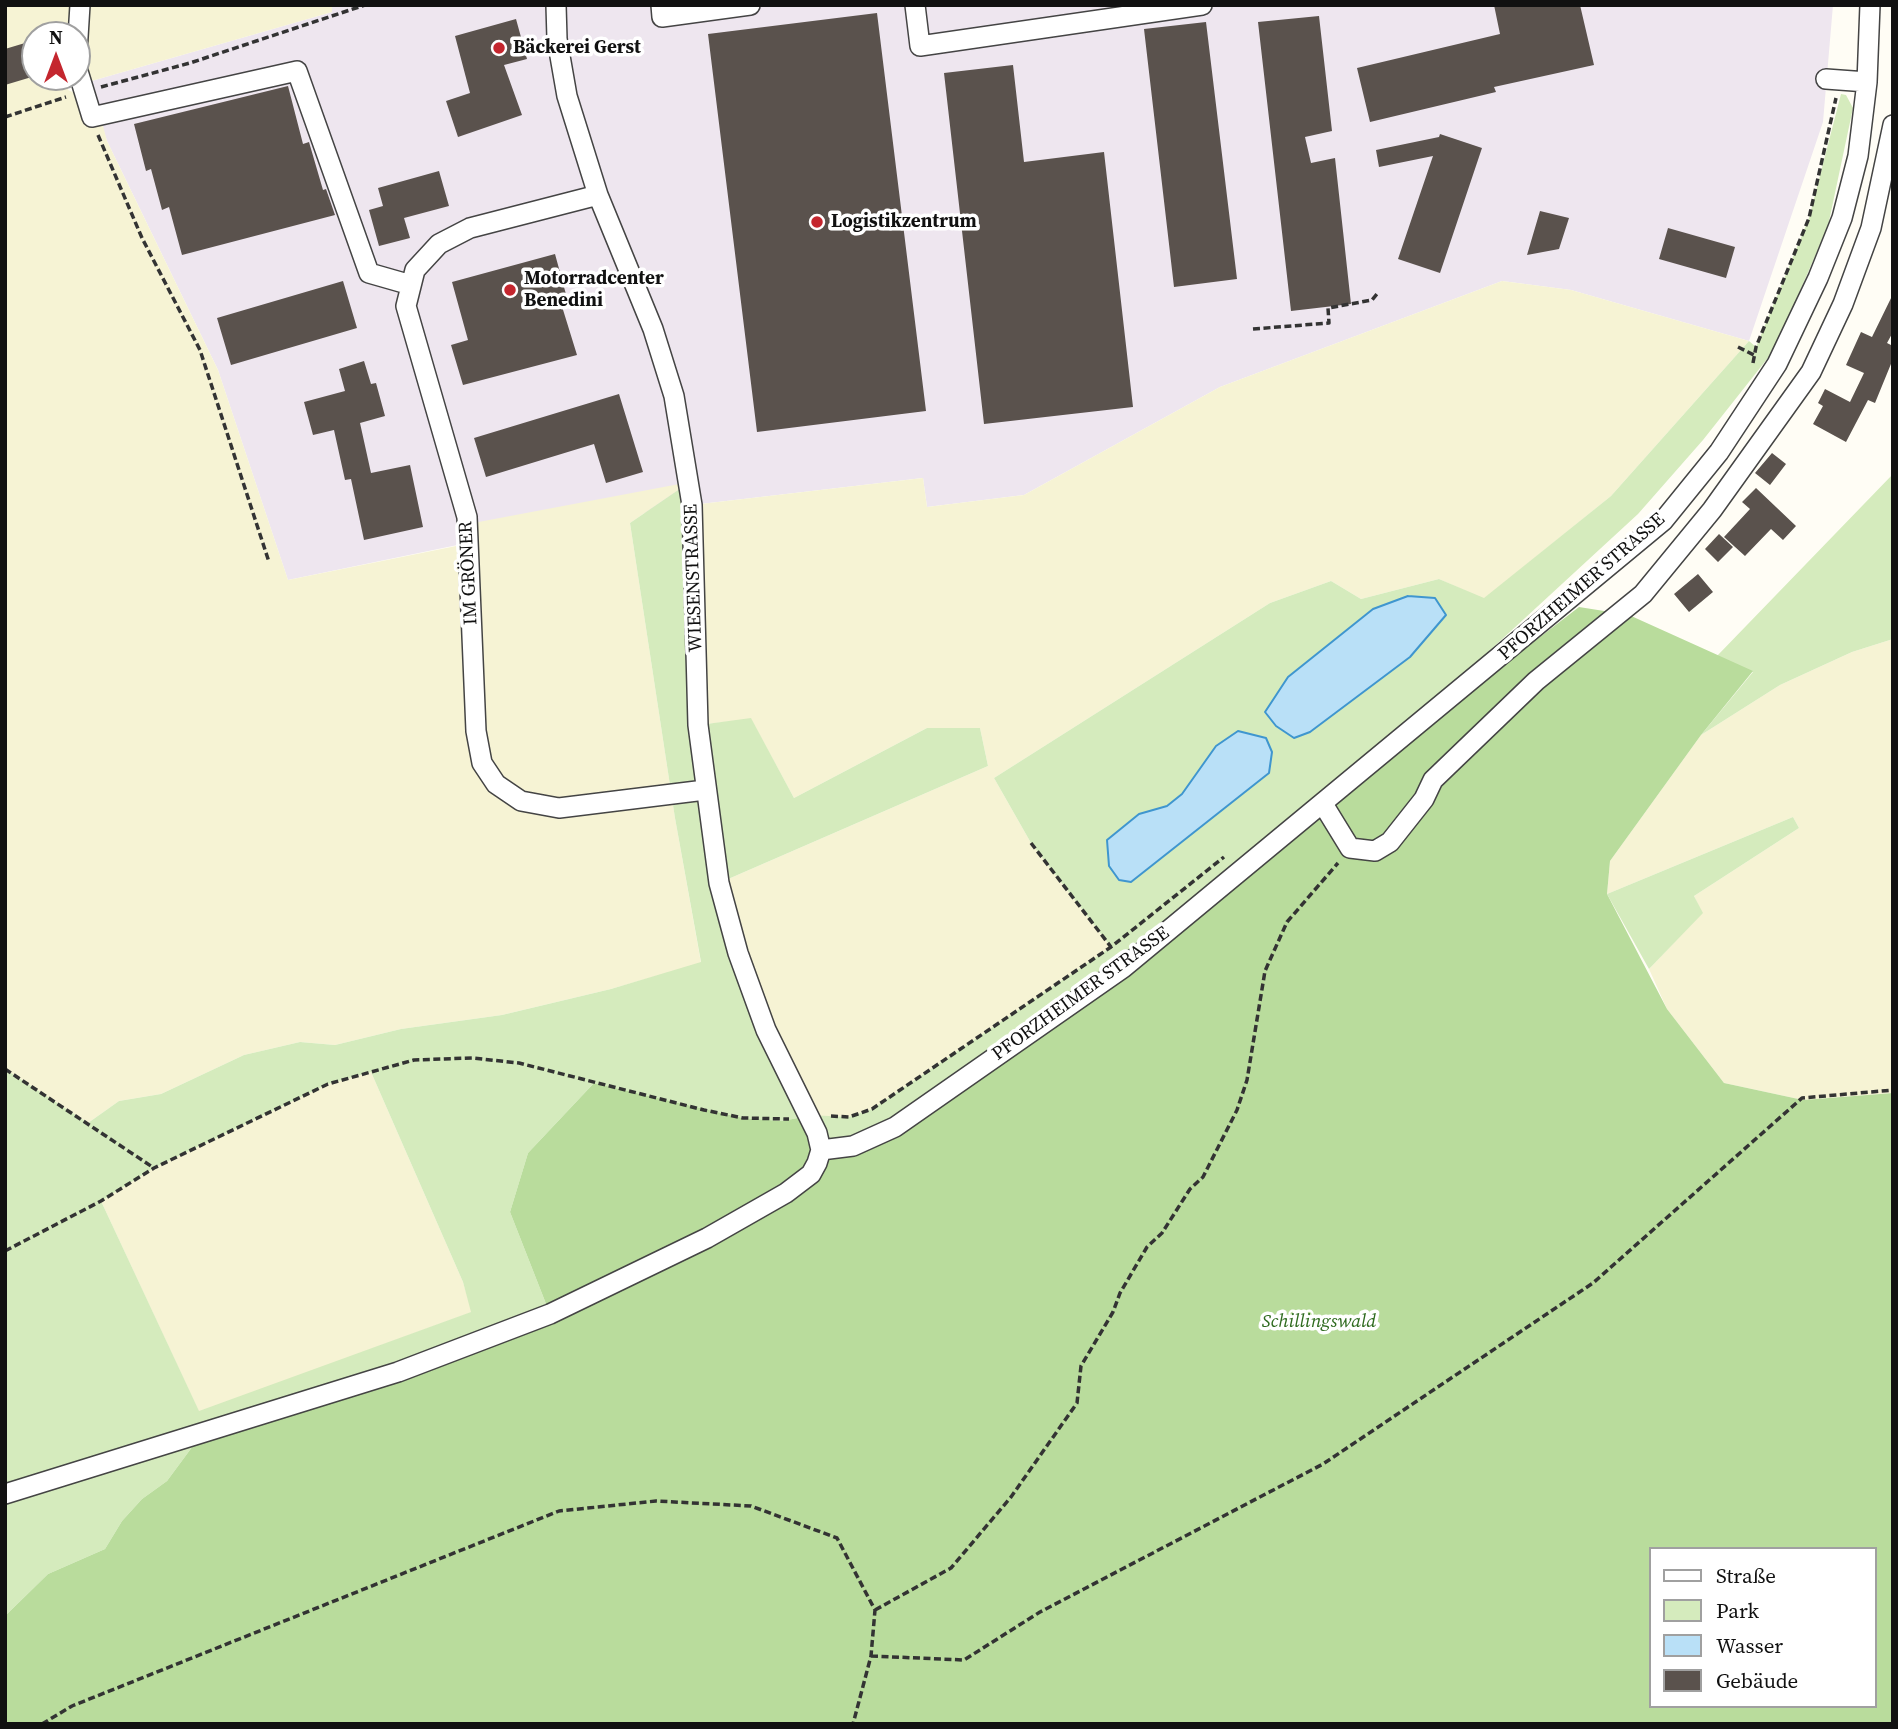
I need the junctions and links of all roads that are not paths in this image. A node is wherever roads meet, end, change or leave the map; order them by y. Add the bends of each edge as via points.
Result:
1 (556, 5) edge
2 (661, 5) edge
3 (750, 5) edge
4 (915, 5) edge
5 (1202, 5) edge
6 (1870, 5) edge
7 (1833, 79) road end
8 (1867, 82) junction
9 (82, 91) edge
10 (1893, 125) edge
11 (598, 195) junction
12 (411, 285) junction
13 (705, 790) junction
14 (1323, 804) junction
15 (821, 1150) junction
16 (5, 1494) edge

1 - 11 street, WIESENSTRASSE via 567,96
2 - 3 street via 662,17
4 - 5 street via 920,47
6 - 8 street, PFORZHEIMER STRASSE
7 - 8 street
8 - 14 street, PFORZHEIMER STRASSE via 1858,156 1842,218 1777,364 1719,452 1663,521
9 - 12 street via 92,117 297,71 369,273
10 - 14 street, PFORZHEIMER STRASSE via 1871,228 1811,372 1712,510 1643,594 1536,681 1433,780 1390,842 1375,851 1350,848
11 - 12 street, IM GRÖNER via 470,228 439,244 415,270
11 - 13 street, WIESENSTRASSE via 653,329 674,396 692,505 698,725
12 - 13 street, IM GRÖNER via 406,306 467,517 476,731 482,763 496,784 521,801 559,808
13 - 15 street, WIESENSTRASSE via 719,883 738,953 766,1030
14 - 15 street, PFORZHEIMER STRASSE via 1123,968 895,1127 853,1146
15 - 16 street via 811,1174 786,1193 707,1238 550,1314 398,1372

